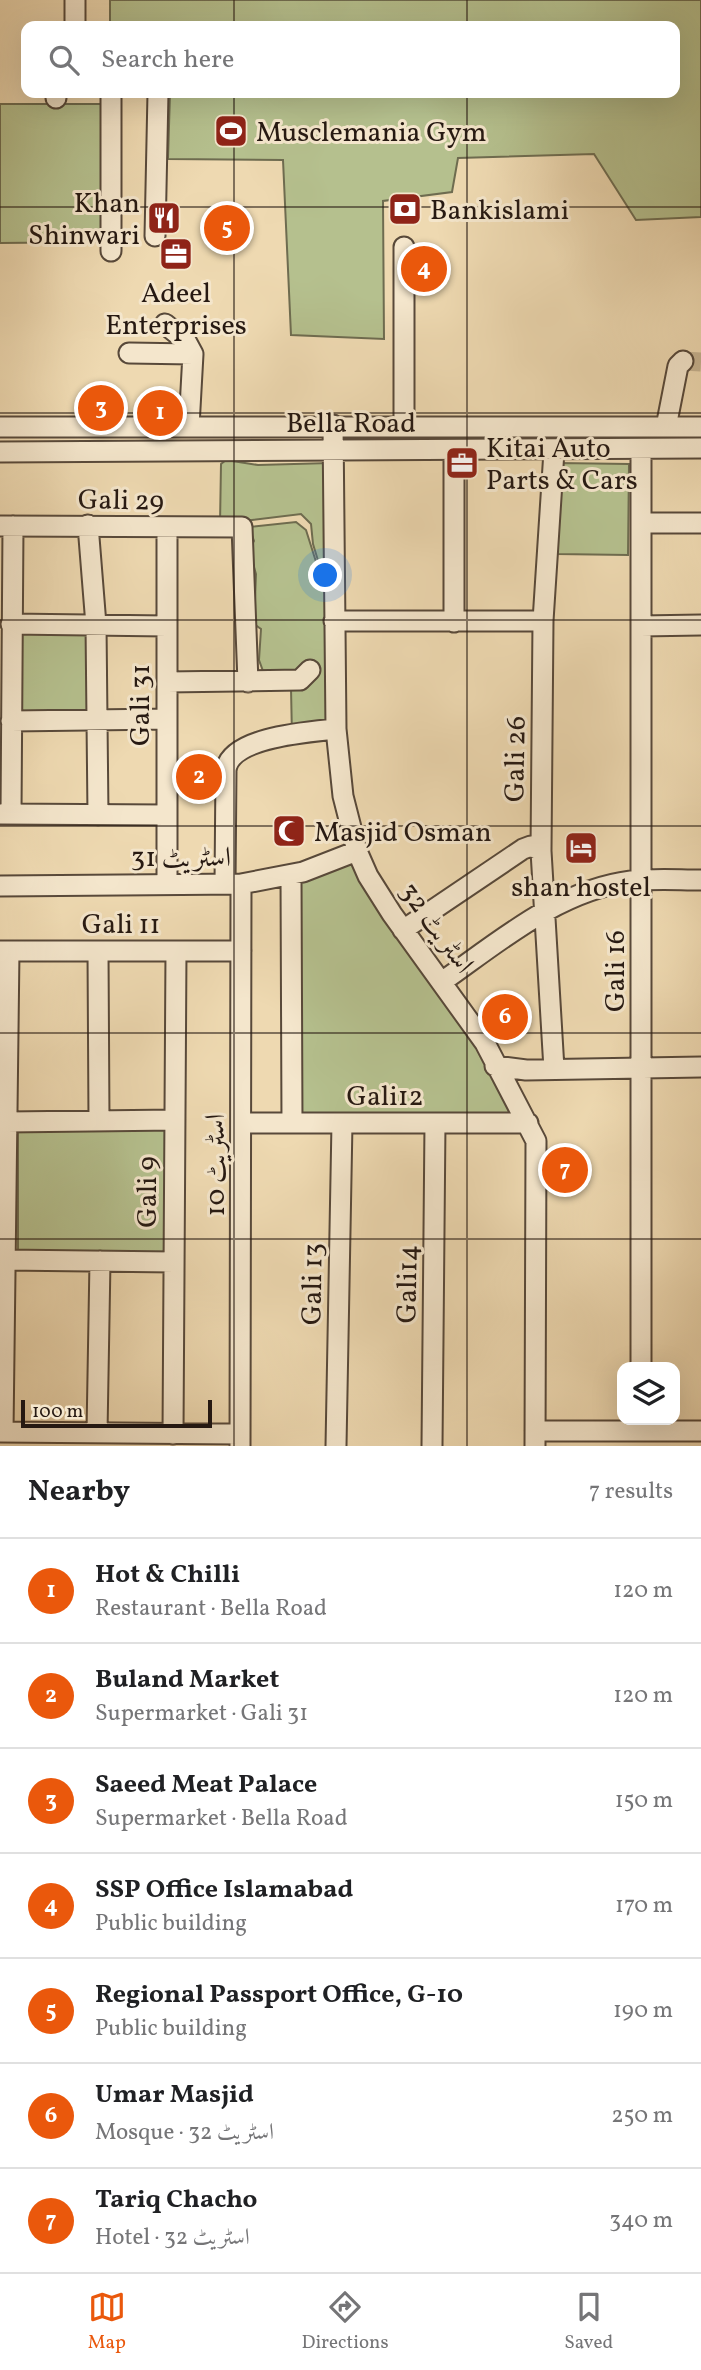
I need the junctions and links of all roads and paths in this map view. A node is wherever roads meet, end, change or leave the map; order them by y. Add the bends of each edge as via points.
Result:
1 (75, 0) edge
2 (75, 21) edge
3 (111, 98) edge
4 (158, 98) edge
5 (155, 236) dead end
6 (404, 247) dead end
7 (111, 251) dead end
8 (164, 324) dead end
9 (129, 353) dead end
10 (193, 354) junction
11 (683, 361) dead end
12 (333, 425) junction
13 (404, 425) junction
14 (57, 426) junction
15 (189, 426) junction
16 (531, 426) junction
17 (0, 427) edge
18 (666, 427) junction
19 (701, 427) edge
20 (701, 448) edge
21 (641, 449) junction
22 (332, 450) junction
23 (57, 451) junction
24 (454, 451) junction
25 (531, 451) junction
26 (554, 451) junction
27 (0, 452) edge
28 (641, 523) junction
29 (701, 523) edge
30 (7, 526) edge
31 (88, 526) junction
32 (167, 528) junction
33 (334, 621) junction
34 (543, 621) junction
35 (454, 622) junction
36 (11, 624) junction
37 (96, 625) junction
38 (701, 625) edge
39 (167, 626) junction
40 (641, 626) junction
41 (310, 670) dead end
42 (167, 682) junction
43 (248, 682) junction
44 (98, 718) junction
45 (167, 719) junction
46 (11, 721) junction
47 (336, 729) junction
48 (6, 814) edge
49 (98, 815) junction
50 (167, 815) junction
51 (538, 845) junction
52 (357, 851) junction
53 (290, 875) junction
54 (642, 880) junction
55 (701, 880) edge
56 (167, 883) junction
57 (233, 884) junction
58 (0, 886) edge
59 (544, 910) junction
60 (403, 930) junction
61 (5, 951) edge
62 (176, 951) junction
63 (241, 951) junction
64 (98, 952) junction
65 (443, 981) junction
66 (495, 1066) junction
67 (701, 1067) edge
68 (642, 1068) junction
69 (554, 1069) junction
70 (99, 1120) junction
71 (175, 1120) junction
72 (7, 1122) junction
73 (292, 1123) junction
74 (342, 1123) junction
75 (435, 1123) junction
76 (528, 1123) junction
77 (242, 1124) junction
78 (5, 1260) junction
79 (100, 1261) junction
80 (174, 1262) junction
81 (641, 1362) edge
82 (641, 1426) edge
83 (701, 1431) edge
84 (2, 1432) edge
85 (97, 1433) junction
86 (173, 1434) junction
87 (535, 1439) edge
88 (240, 1440) edge
89 (335, 1446) edge
90 (432, 1446) edge

1 - 2 street
3 - 7 street
4 - 5 street
6 - 13 street
8 - 10 street via 186,341
9 - 10 street
10 - 15 street
11 - 18 street via 678,366
12 - 13 street, Bella Road
12 - 15 street, Bella Road
12 - 22 street, اسٹریٹ 32
13 - 16 street, Bella Road
14 - 15 street, Bella Road
14 - 17 street, Bella Road
14 - 23 street
16 - 18 street, Bella Road
16 - 25 street
18 - 19 street, Bella Road
20 - 21 street, Bella Road
21 - 26 street, Bella Road
21 - 28 street, Gali 16
22 - 23 street, Bella Road
22 - 24 street, Bella Road
22 - 33 street, اسٹریٹ 32
23 - 27 street, Bella Road
24 - 25 street, Bella Road
24 - 35 street
25 - 26 street, Bella Road
26 - 34 street, Gali 26
28 - 29 street
28 - 40 street, Gali 16
30 - 31 street, Gali 29
30 - 36 street
31 - 32 street, Gali 29
31 - 37 street
32 - 39 street, Gali 31
32 - 43 street, Gali 29 via 242,527
33 - 35 street
33 - 47 street, اسٹریٹ 32
34 - 35 street
34 - 51 street, Gali 26
36 - 37 street
36 - 46 street
37 - 39 street
37 - 44 street
38 - 40 street
39 - 42 street, Gali 31
40 - 54 street, Gali 16
41 - 43 street via 300,680
42 - 43 street
42 - 45 street, Gali 31
44 - 45 street
44 - 46 street
44 - 49 street
45 - 50 street, Gali 31
46 - 48 street
47 - 52 street, اسٹریٹ 32 via 340,781
47 - 57 street, اسٹریٹ 10 via 255,743 229,758
48 - 49 street
49 - 50 street
50 - 56 street, Gali 31
51 - 59 street, Gali 26
51 - 60 street
52 - 53 street, اسٹریٹ 31
52 - 60 street, اسٹریٹ 32
53 - 57 street, اسٹریٹ 31
53 - 73 street
54 - 55 street
54 - 59 street via 588,892
54 - 68 street, Gali 16
56 - 57 street, اسٹریٹ 31
56 - 58 street, اسٹریٹ 31
57 - 63 street, اسٹریٹ 10
59 - 65 street
59 - 69 street, Gali 26
60 - 65 street, اسٹریٹ 32
61 - 64 street, Gali 11
61 - 72 street
62 - 63 street, Gali 11
62 - 64 street, Gali 11
62 - 71 street, Gali 9
63 - 77 street, اسٹریٹ 10
64 - 70 street
65 - 66 street, اسٹریٹ 32
66 - 69 street
66 - 76 street, اسٹریٹ 32
67 - 68 street
68 - 69 street
68 - 81 street, Gali 16
70 - 71 street
70 - 72 street
71 - 80 street, Gali 9
72 - 78 street
73 - 74 street, Gali12
73 - 77 street, Gali12
74 - 75 street, Gali12
74 - 89 street, Gali 13
75 - 76 street, Gali12
75 - 90 street, Gali14
76 - 87 street, اسٹریٹ 32 via 537,1151
77 - 88 street, اسٹریٹ 10
78 - 79 street
78 - 84 street
79 - 80 street
79 - 85 street
80 - 86 street, Gali 9
82 - 83 street
82 - 87 street
84 - 85 street
85 - 86 street
86 - 88 street

